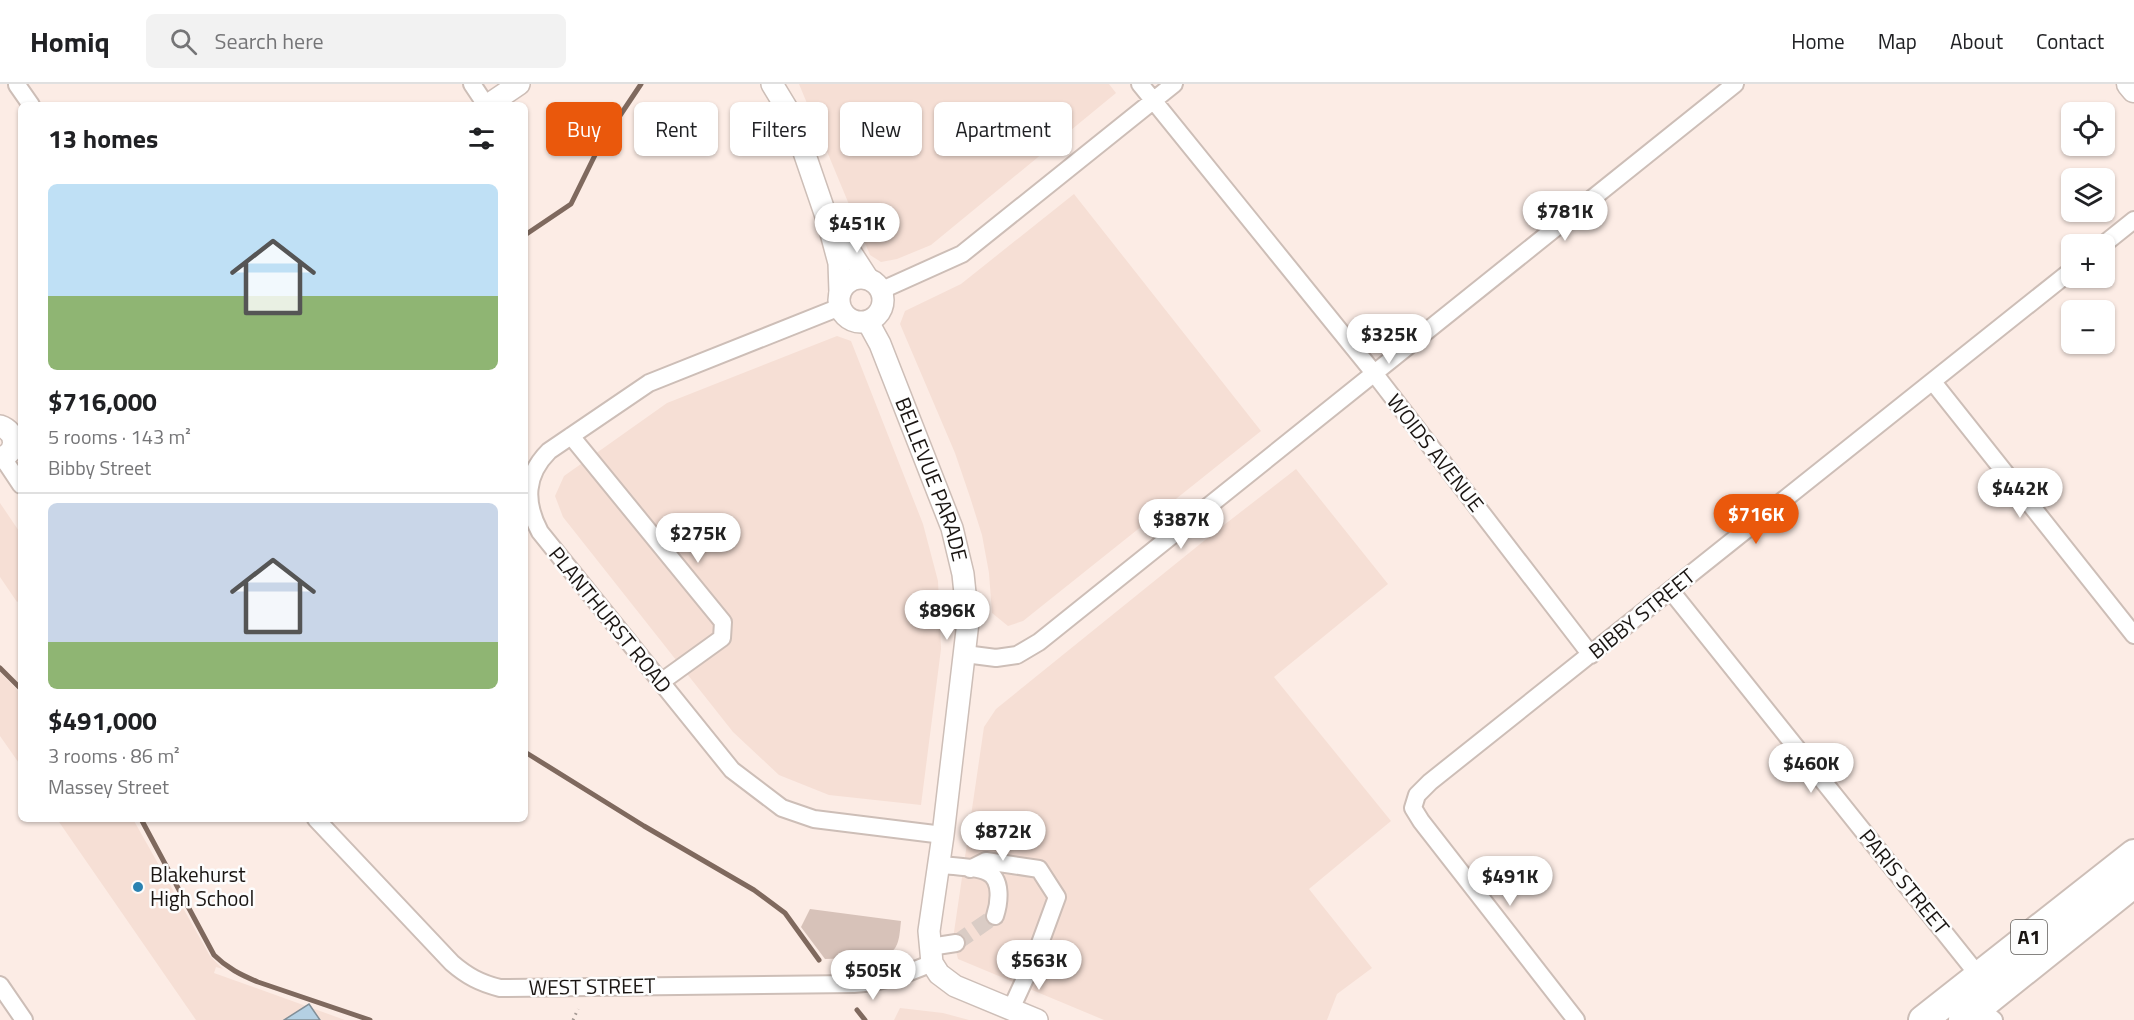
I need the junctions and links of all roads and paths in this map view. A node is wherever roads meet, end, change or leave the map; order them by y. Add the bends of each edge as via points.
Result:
1 (472, 84) edge
2 (519, 84) edge
3 (772, 84) edge
4 (1140, 84) edge
5 (1174, 84) edge
6 (1735, 84) edge
7 (2129, 84) edge
8 (17, 85) edge
9 (2134, 90) edge
10 (1154, 101) junction
11 (29, 102) edge
12 (485, 102) edge
13 (492, 102) edge
14 (2134, 220) edge
15 (828, 222) junction
16 (2115, 235) edge
17 (2061, 279) edge
18 (875, 285) junction
19 (840, 300) junction
20 (868, 322) junction
21 (1374, 373) junction
22 (1933, 382) junction
23 (10, 427) edge
24 (571, 436) junction
25 (1, 458) edge
26 (18, 481) edge
27 (1671, 591) junction
28 (2134, 635) edge
29 (965, 654) junction
30 (1591, 656) junction
31 (661, 682) junction
32 (319, 822) edge
33 (943, 835) junction
34 (2134, 854) edge
35 (939, 865) junction
36 (970, 869) junction
37 (2134, 883) edge
38 (995, 916) dead end
39 (956, 943) tunnel mouth
40 (931, 955) junction
41 (1979, 976) junction
42 (0, 985) edge
43 (578, 1009) dead end
44 (1011, 1009) junction
45 (1979, 1016) edge
46 (24, 1020) edge
47 (573, 1020) edge
48 (1037, 1020) edge
49 (1576, 1020) edge
50 (1923, 1020) edge

1 - 12 street
2 - 13 street
3 - 15 street via 792,117
4 - 10 street, WOIDS AVENUE
5 - 10 street
6 - 21 street
7 - 9 main road
8 - 11 street
10 - 18 street via 962,255
10 - 21 street, WOIDS AVENUE
14 - 16 street
15 - 18 street
15 - 19 street via 839,263
17 - 22 street, BIBBY STREET
18 - 19 street via 852,280 844,286
18 - 20 street via 884,297 882,309
19 - 20 street via 844,315 850,320
19 - 24 street, PLANTHURST ROAD via 649,383
20 - 29 street, BELLEVUE PARADE via 952,528 967,612
21 - 29 street via 1039,642 1017,656
21 - 30 street, WOIDS AVENUE
22 - 27 street, BIBBY STREET
22 - 28 street
23 - 25 street via 14,447
24 - 31 street, PLANTHURST ROAD via 549,451 534,471 529,493 533,519
24 - 31 street via 723,622 722,638
25 - 26 street
27 - 30 street, BIBBY STREET
27 - 41 street, PARIS STREET
29 - 33 street, BELLEVUE PARADE
30 - 49 street, BIBBY STREET via 1430,782 1413,804 1421,821
31 - 33 street, PLANTHURST ROAD via 732,770 782,808 814,819
32 - 40 street, WEST STREET via 452,963 482,984 500,988 878,983 896,978
33 - 35 street, BELLEVUE PARADE
34 - 41 highway, A1
35 - 36 street
35 - 40 street, BELLEVUE PARADE via 929,931
36 - 38 street via 988,872 996,880 999,903
36 - 44 street via 986,861 1039,869 1058,897
37 - 45 highway, A1
39 - 40 street, WEST STREET
40 - 44 street via 939,974 955,986
41 - 50 highway, A1
42 - 46 street
43 - 47 path
44 - 48 street

